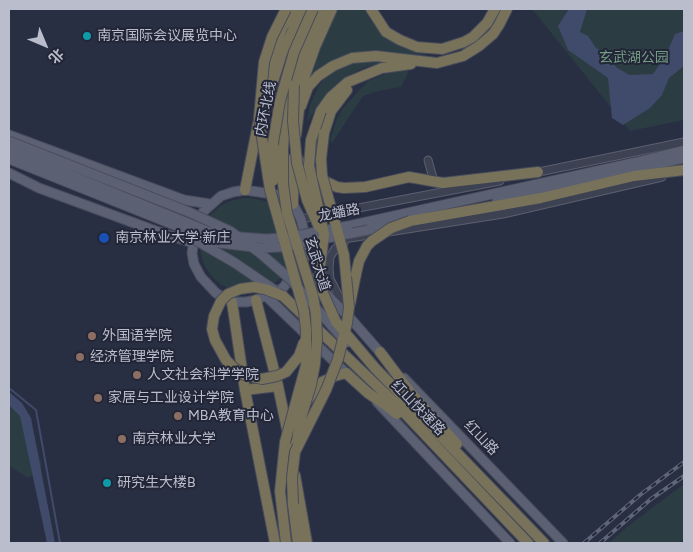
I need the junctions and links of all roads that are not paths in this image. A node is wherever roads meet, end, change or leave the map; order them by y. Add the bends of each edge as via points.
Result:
1 (286, 9) edge
2 (294, 9) edge
3 (303, 9) edge
4 (313, 9) edge
5 (323, 9) edge
6 (332, 9) edge
7 (371, 9) edge
8 (495, 9) edge
9 (507, 9) edge
10 (421, 62) junction
11 (294, 85) junction
12 (300, 106) junction
13 (326, 111) junction
14 (9, 136) edge
15 (254, 139) junction
16 (9, 141) edge
17 (684, 142) edge
18 (294, 148) junction
19 (9, 150) edge
20 (684, 150) edge
21 (684, 158) edge
22 (9, 159) edge
23 (428, 160) dead end
24 (9, 164) edge
25 (684, 171) edge
26 (538, 172) junction
27 (9, 174) edge
28 (433, 178) dead end
29 (245, 190) junction
30 (210, 204) junction
31 (293, 204) junction
32 (301, 218) junction
33 (277, 219) junction
34 (324, 234) junction
35 (356, 238) junction
36 (193, 243) junction
37 (307, 244) junction
38 (298, 268) junction
39 (283, 296) junction
40 (261, 298) junction
41 (232, 302) junction
42 (349, 307) junction
43 (351, 319) junction
44 (306, 330) junction
45 (380, 352) junction
46 (375, 368) junction
47 (346, 373) junction
48 (278, 386) junction
49 (245, 390) junction
50 (368, 393) junction
51 (402, 403) junction
52 (293, 450) junction
53 (483, 479) junction
54 (473, 486) junction
55 (275, 543) edge
56 (286, 543) edge
57 (298, 543) edge
58 (307, 543) edge
59 (510, 543) edge
60 (528, 543) edge
61 (544, 543) edge
62 (563, 543) edge

1 - 33 highway, bridge via 276,26 266,56 259,108 262,143
2 - 15 highway via 274,50
3 - 15 highway via 282,53
4 - 33 highway, 内环北线, bridge via 294,52 277,118 273,143
5 - 11 highway, 内环北线
6 - 12 highway via 302,84
7 - 8 highway via 386,32 400,40 417,47 442,49 473,37
9 - 10 highway via 493,34 471,52 446,61
10 - 12 highway via 376,56 342,61 312,82
10 - 13 highway via 382,68 348,82 326,103
11 - 18 highway, bridge
11 - 52 highway, 玄武大道, bridge via 283,147 284,196 313,296 317,339 311,385
12 - 18 highway
13 - 34 highway, 红山快速路, bridge via 316,122 309,166
13 - 42 highway, bridge via 321,167 344,255
14 - 30 main road via 184,200
15 - 29 highway
16 - 46 main road, bridge via 190,212 230,231 290,279 350,346
17 - 26 street, 龙蟠路
18 - 26 highway via 296,160 302,166 326,182 344,188 365,187 409,177 443,183
18 - 31 highway
18 - 34 highway, bridge via 307,200 316,224
19 - 20 main road, 龙蟠路, bridge via 207,231 267,239 348,226
21 - 22 main road, 龙蟠路, bridge via 368,230 261,248 205,238
23 - 28 street
24 - 39 main road, bridge via 167,226 235,263
25 - 35 street, 龙蟠路 via 504,214
25 - 42 highway, bridge via 634,176 541,198 410,221 391,228 367,246 359,261
26 - 32 street, 龙蟠路
27 - 36 main road via 39,188
29 - 30 main road via 221,196
29 - 31 main road via 279,196
30 - 36 main road via 197,222
31 - 32 main road
32 - 37 main road
33 - 44 highway, 玄武大道, bridge via 304,311
34 - 46 highway, 红山快速路, bridge via 320,276 327,305 336,322
35 - 37 street, 龙蟠路
35 - 43 street via 335,249 329,269
36 - 41 main road via 194,264 201,277 216,293
37 - 38 main road via 305,257
38 - 40 main road via 283,288
38 - 43 main road, 红山路
39 - 44 highway, bridge via 265,289 240,289 221,301 212,329 226,360 244,375 277,376 286,372 299,356
39 - 51 highway, 红山快速路, bridge
40 - 41 main road
40 - 47 main road
40 - 48 highway
41 - 49 highway
42 - 52 highway, bridge via 338,359 326,390
43 - 45 main road, 红山路
44 - 56 highway, 玄武大道, bridge via 304,380 290,423 281,476
45 - 53 highway
45 - 62 main road, 红山路
46 - 51 highway, 红山快速路
47 - 50 highway
47 - 52 highway via 322,382 308,397 300,414
48 - 49 highway
48 - 52 highway
49 - 55 highway
50 - 54 highway via 388,406
50 - 59 main road
51 - 53 highway, 红山快速路
51 - 54 highway, 红山快速路
52 - 57 highway, bridge via 292,504
52 - 58 highway
53 - 61 highway, 红山快速路
54 - 60 highway, 红山快速路

